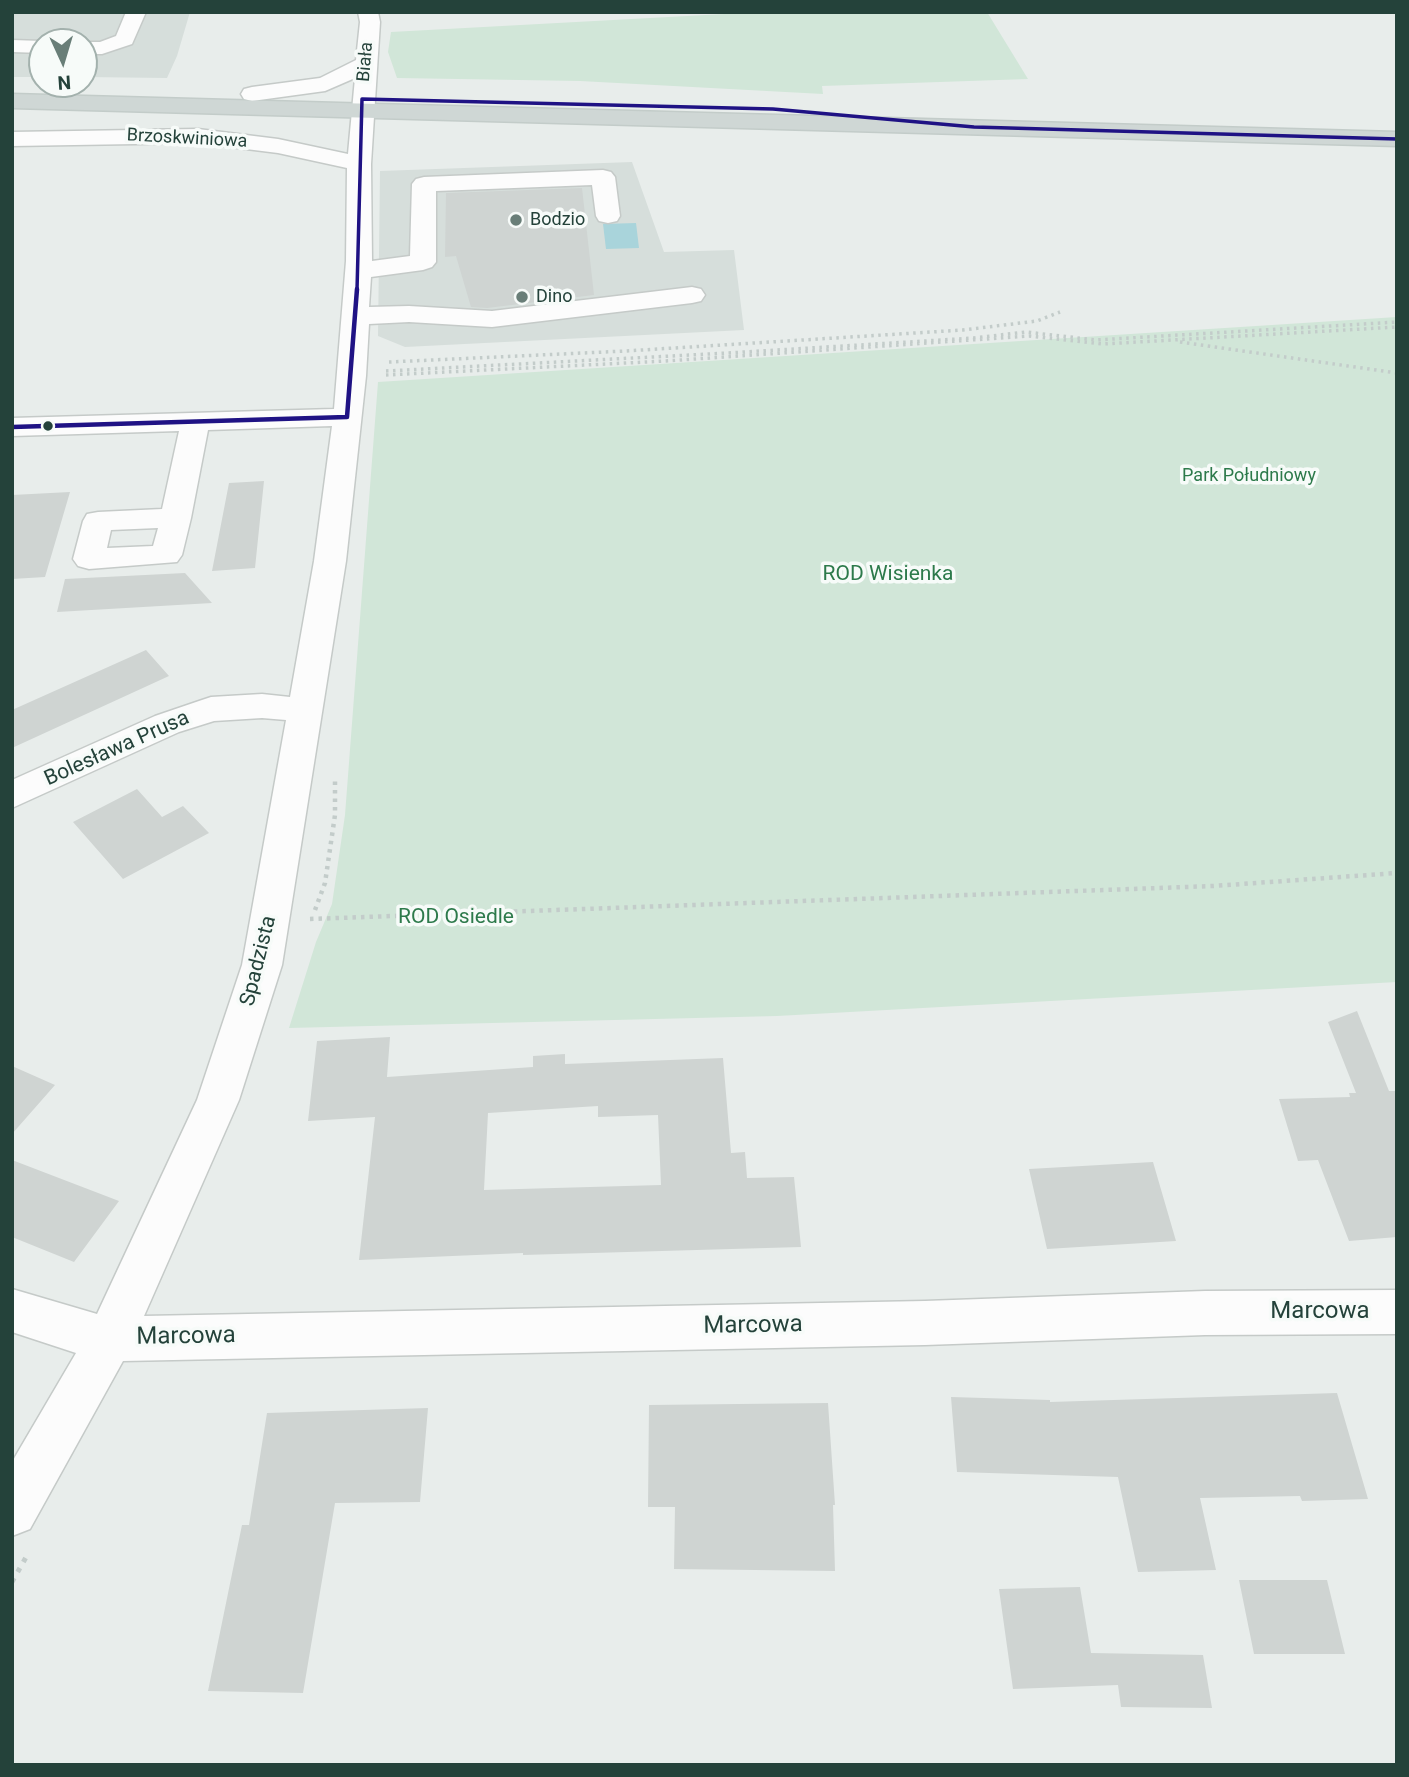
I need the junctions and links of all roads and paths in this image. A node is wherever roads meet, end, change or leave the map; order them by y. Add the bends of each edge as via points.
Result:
1 (136, 12) edge
2 (368, 12) edge
3 (98, 48) edge
4 (365, 64) junction
5 (12, 89) edge
6 (252, 94) junction
7 (12, 101) edge
8 (362, 105) junction
9 (12, 139) edge
10 (1397, 139) edge
11 (359, 164) junction
12 (608, 216) dead end
13 (358, 271) junction
14 (692, 295) dead end
15 (1060, 312) dead end
16 (356, 316) junction
17 (1397, 325) edge
18 (1168, 340) junction
19 (361, 370) junction
20 (1397, 373) edge
21 (347, 417) junction
22 (195, 421) junction
23 (12, 427) edge
24 (176, 518) dead end
25 (307, 709) junction
26 (12, 795) edge
27 (1397, 873) edge
28 (270, 920) junction
29 (12, 1310) edge
30 (1397, 1312) edge
31 (110, 1339) junction
32 (12, 1511) edge

1 - 3 street via 125,40
2 - 4 street, Biała
4 - 6 street via 325,84
4 - 8 street, Biała
5 - 6 main road
6 - 8 main road
7 - 8 main road
8 - 10 main road
8 - 11 street, Biała
9 - 11 street, Brzoskwiniowa via 198,136 278,146
11 - 13 street, Biała
12 - 13 street via 603,177 424,184 423,262
13 - 16 street, Biała
14 - 16 street via 492,319
15 - 19 path via 1037,321 963,330
16 - 19 street, Biała
17 - 18 path
17 - 19 path via 1096,341 1026,332 670,357
18 - 19 path via 1086,344 1028,336 666,361
18 - 20 path
19 - 21 street, Spadzista
21 - 22 street
21 - 25 street, Spadzista
22 - 23 street
22 - 24 street
25 - 26 street, Bolesława Prusa via 211,709 167,724
25 - 28 street, Spadzista
27 - 28 path via 1213,886
28 - 31 street, Spadzista via 262,965 218,1100
29 - 31 street, Marcowa via 74,1332
30 - 31 street, Marcowa
31 - 32 street, Spadzista

